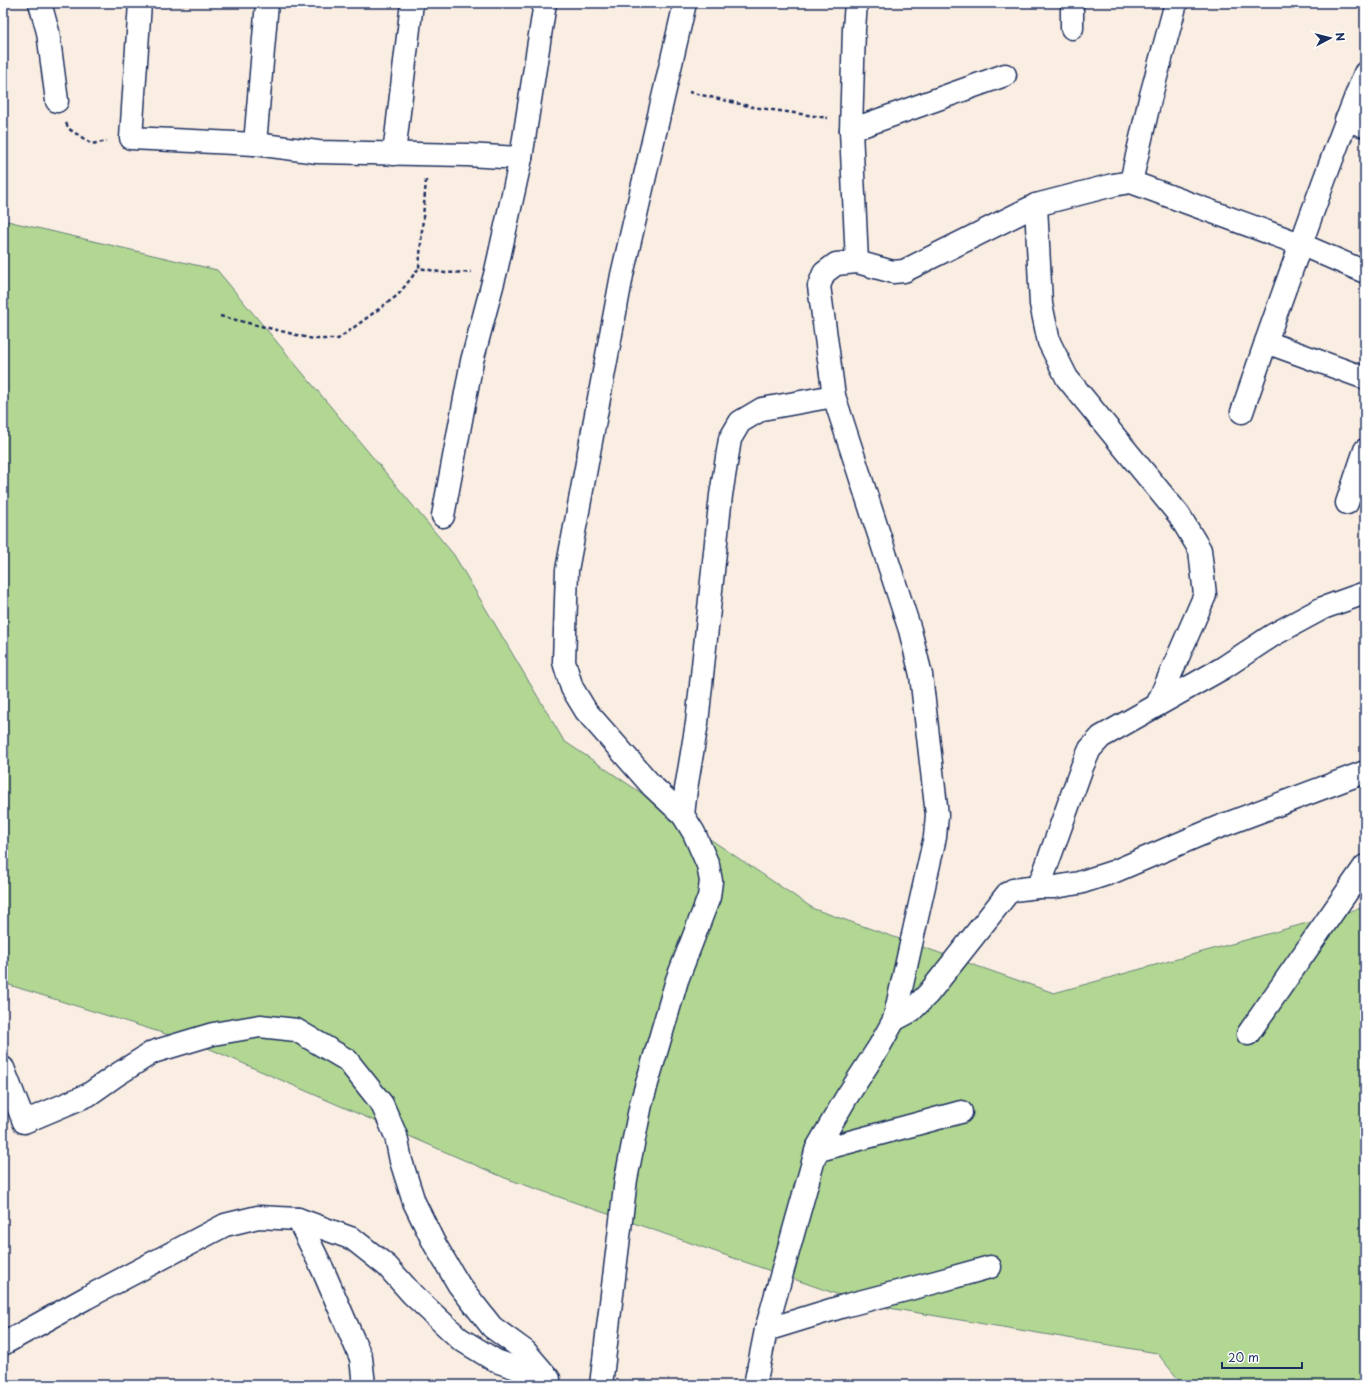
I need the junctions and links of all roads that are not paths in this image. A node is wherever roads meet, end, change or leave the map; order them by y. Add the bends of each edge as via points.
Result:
1 (40, 3) edge
2 (140, 3) edge
3 (267, 3) edge
4 (412, 3) edge
5 (545, 3) edge
6 (685, 3) edge
7 (856, 3) edge
8 (1072, 3) edge
9 (1176, 3) edge
10 (1072, 28) dead end
11 (1365, 73) edge
12 (1005, 75) dead end
13 (57, 101) road end
14 (1356, 123) edge
15 (851, 126) junction
16 (255, 144) junction
17 (394, 154) junction
18 (521, 158) junction
19 (1131, 182) junction
20 (1036, 204) junction
21 (1300, 244) junction
22 (857, 262) junction
23 (1365, 272) edge
24 (1266, 342) junction
25 (1365, 378) edge
26 (834, 396) junction
27 (1242, 412) dead end
28 (1365, 450) edge
29 (1347, 503) dead end
30 (443, 516) dead end
31 (1365, 593) edge
32 (1157, 705) junction
33 (1365, 772) edge
34 (683, 815) junction
35 (1365, 866) edge
36 (1038, 886) junction
37 (894, 1020) junction
38 (1248, 1034) dead end
39 (3, 1068) edge
40 (961, 1112) dead end
41 (816, 1151) junction
42 (298, 1219) junction
43 (990, 1267) dead end
44 (766, 1330) junction
45 (3, 1344) edge
46 (554, 1382) edge
47 (364, 1385) edge
48 (601, 1385) edge
49 (755, 1385) edge

1 - 13 street via 48,32
2 - 16 street via 131,138
3 - 16 street
4 - 17 street
5 - 18 street
6 - 34 street via 622,275 567,570 564,662 572,688 586,711 652,786
7 - 15 street
8 - 10 street
9 - 19 street
11 - 14 street
12 - 15 street
14 - 21 street
15 - 22 street
16 - 17 street via 318,152
17 - 18 street
18 - 30 street via 496,271 472,361
19 - 20 street
19 - 21 street
20 - 22 street via 904,271 893,272
20 - 32 street via 1041,304 1049,342 1067,378 1179,515 1200,550 1205,595
21 - 23 street
21 - 24 street
22 - 26 street via 836,264 824,273 819,286
24 - 25 street
24 - 27 street
26 - 34 street via 762,410 740,422 730,439 721,495 697,722
26 - 37 street via 910,630 921,675 937,815 935,837
28 - 29 street
31 - 32 street via 1323,608
32 - 36 street via 1101,737 1090,749
33 - 36 street via 1216,828 1112,872 1079,883 1055,887
34 - 48 street via 708,865 711,881 708,897 677,980 642,1104 626,1179
35 - 38 street
36 - 37 street via 1013,890 1007,894 928,994 911,1011
37 - 41 street
39 - 46 street via 24,1122 88,1095 153,1052 214,1034 260,1026 296,1030 347,1060 382,1104 396,1136 414,1202 459,1285 492,1327 525,1351
40 - 41 street
41 - 44 street
42 - 45 street via 258,1217 225,1224
42 - 46 street via 352,1239 386,1266 460,1339 496,1361
42 - 47 street via 361,1358
43 - 44 street
44 - 49 street

